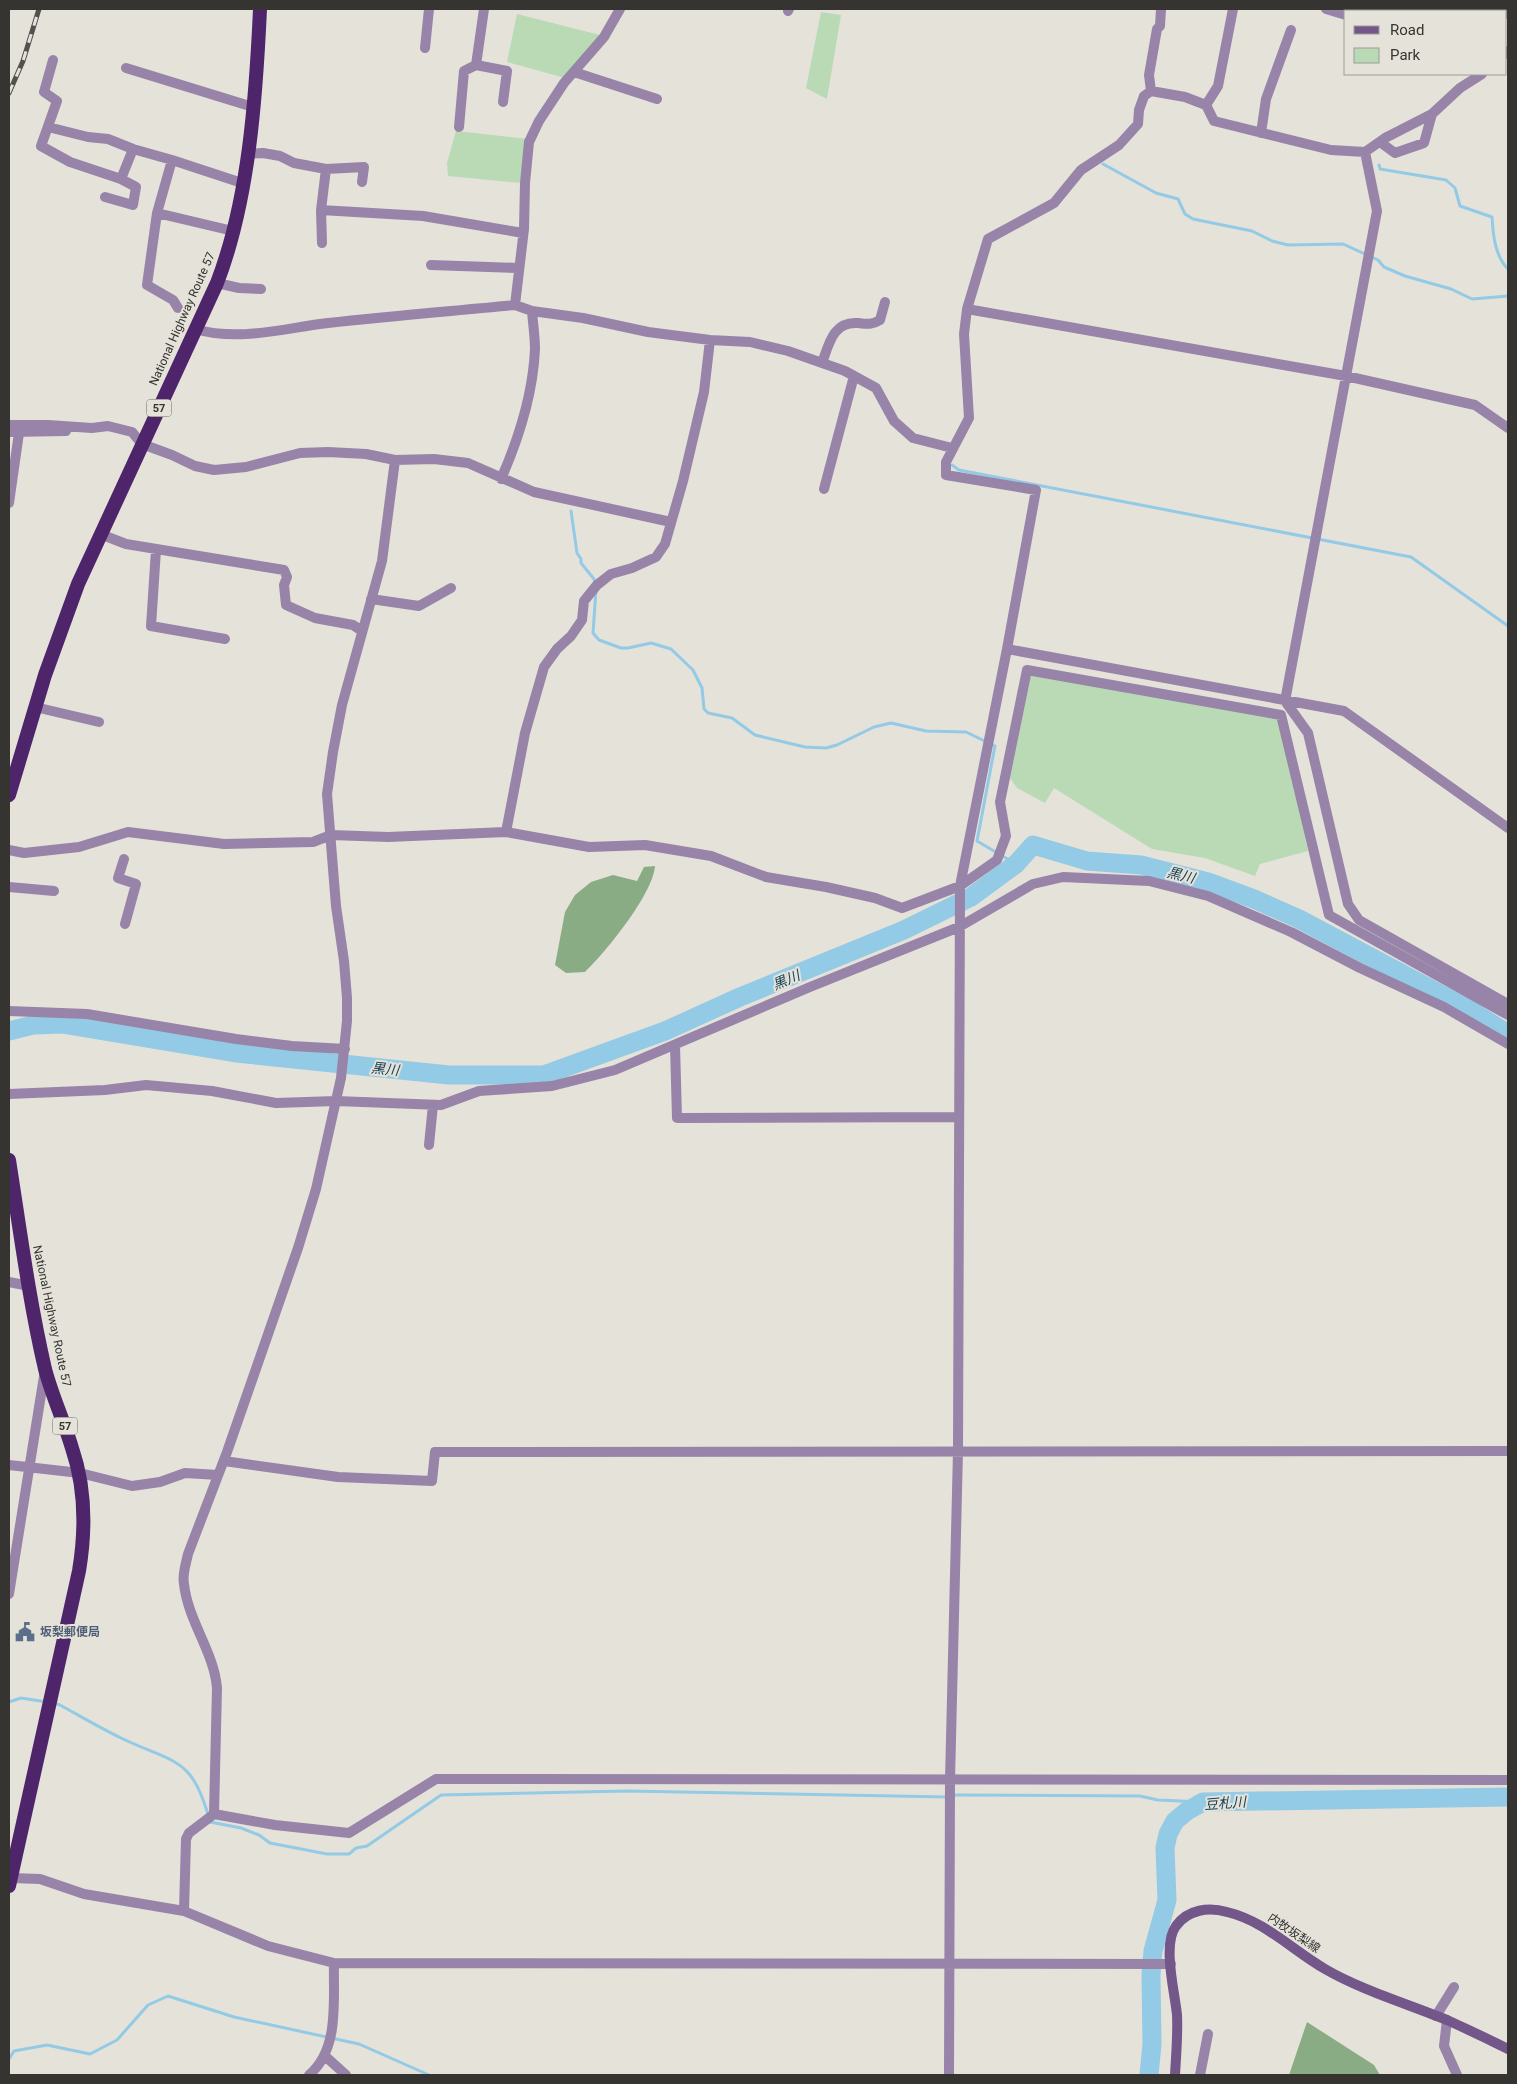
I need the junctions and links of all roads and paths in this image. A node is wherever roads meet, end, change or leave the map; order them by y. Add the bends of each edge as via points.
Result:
1 (260, 9) edge
2 (429, 9) edge
3 (484, 9) edge
4 (620, 9) edge
5 (1161, 9) edge
6 (1233, 9) edge
7 (1326, 9) edge
8 (1344, 14) edge
9 (1291, 30) dead end
10 (426, 48) dead end
11 (53, 60) dead end
12 (476, 65) junction
13 (126, 68) dead end
14 (574, 72) junction
15 (1480, 75) edge
16 (1151, 91) junction
17 (657, 99) dead end
18 (503, 102) dead end
19 (1206, 106) junction
20 (253, 107) junction
21 (1432, 114) junction
22 (48, 127) junction
23 (459, 127) dead end
24 (1261, 132) junction
25 (1380, 142) junction
26 (132, 149) junction
27 (1365, 152) junction
28 (247, 154) junction
29 (172, 160) junction
30 (326, 169) junction
31 (121, 179) junction
32 (362, 182) dead end
33 (242, 183) junction
34 (105, 197) dead end
35 (321, 210) junction
36 (157, 214) junction
37 (233, 231) junction
38 (523, 233) junction
39 (322, 243) dead end
40 (431, 265) dead end
41 (520, 268) junction
42 (217, 283) junction
43 (261, 289) dead end
44 (885, 302) dead end
45 (515, 305) junction
46 (178, 308) dead end
47 (967, 309) junction
48 (532, 311) junction
49 (195, 329) junction
50 (710, 340) junction
51 (822, 363) junction
52 (854, 376) junction
53 (1346, 376) junction
54 (9, 424) edge
55 (92, 428) junction
56 (1508, 428) edge
57 (14, 433) edge
58 (142, 444) junction
59 (952, 448) junction
60 (395, 460) junction
61 (501, 478) junction
62 (824, 489) dead end
63 (9, 503) edge
64 (671, 522) junction
65 (100, 534) junction
66 (156, 550) junction
67 (451, 588) dead end
68 (371, 600) junction
69 (362, 631) junction
70 (225, 639) dead end
71 (1008, 649) junction
72 (1285, 700) junction
73 (35, 707) junction
74 (99, 722) dead end
75 (9, 795) edge
76 (1508, 828) edge
77 (506, 832) junction
78 (331, 835) junction
79 (9, 850) edge
80 (124, 859) dead end
81 (960, 886) junction
82 (9, 887) edge
83 (54, 891) dead end
84 (125, 924) dead end
85 (959, 927) junction
86 (1508, 1004) edge
87 (9, 1011) edge
88 (1508, 1015) edge
89 (1508, 1044) edge
90 (676, 1045) junction
91 (345, 1049) junction
92 (9, 1094) edge
93 (336, 1101) junction
94 (434, 1105) junction
95 (959, 1116) junction
96 (441, 1137) dead end
97 (9, 1160) edge
98 (9, 1282) edge
99 (29, 1286) junction
100 (46, 1369) junction
101 (958, 1451) junction
102 (1508, 1451) edge
103 (224, 1461) junction
104 (9, 1465) edge
105 (30, 1466) junction
106 (80, 1473) junction
107 (218, 1475) junction
108 (9, 1594) edge
109 (950, 1780) junction
110 (1508, 1780) edge
111 (214, 1814) junction
112 (10, 1882) edge
113 (184, 1911) junction
114 (334, 1963) junction
115 (950, 1963) junction
116 (1171, 1964) junction
117 (1454, 1987) dead end
118 (1436, 2016) junction
119 (1448, 2020) junction
120 (1208, 2034) dead end
121 (1508, 2049) edge
122 (325, 2056) junction
123 (309, 2075) edge
124 (346, 2075) edge
125 (949, 2075) edge
126 (1175, 2075) edge
127 (1200, 2075) edge
128 (1457, 2075) edge

1 - 20 highway, National Highway Route 57 / 57
2 - 10 street
3 - 12 street
4 - 14 street via 604,37
5 - 16 street via 1149,75
6 - 19 street via 1218,86
7 - 8 street
9 - 24 street via 1266,99
11 - 22 street via 44,92 57,101
12 - 18 street via 507,71
12 - 23 street via 464,71
13 - 20 street
14 - 17 street
14 - 38 street via 539,121 529,142
15 - 21 street via 1460,88
16 - 19 street via 1185,97
16 - 47 street via 1144,96 1138,124 1119,144 1081,170 1054,204 988,239
19 - 24 street via 1214,121
20 - 28 highway, National Highway Route 57 / 57
21 - 25 street
21 - 25 street via 1424,143 1395,153
22 - 26 street via 108,139
22 - 31 street via 41,146 70,162
24 - 27 street via 1331,150
25 - 27 street
26 - 29 street
26 - 31 street
27 - 53 street via 1377,211
28 - 30 street via 271,154 294,163
28 - 33 highway, National Highway Route 57 / 57
29 - 33 street
29 - 36 street
30 - 32 street via 364,167
30 - 35 street
31 - 34 street via 136,186 133,205
33 - 37 highway, National Highway Route 57 / 57
35 - 38 street via 423,216
35 - 39 street
36 - 37 street
36 - 46 street via 147,285 173,300
37 - 42 highway, National Highway Route 57 / 57
38 - 41 street
40 - 41 street
41 - 45 street
42 - 43 street
42 - 49 highway, National Highway Route 57 / 57
44 - 51 street via 880,320 872,325 851,323 840,326 833,334
45 - 48 street
45 - 49 street via 328,323 255,334 224,335
47 - 53 street
47 - 59 street via 964,334 969,418
48 - 50 street
48 - 61 street via 533,370 514,451
49 - 58 highway, National Highway Route 57 / 57
50 - 51 street via 750,342
50 - 64 street via 704,392
51 - 52 street
52 - 59 street via 876,388 894,421 913,438
52 - 62 street
53 - 56 street via 1475,405
53 - 72 street
54 - 55 street
55 - 57 street
55 - 58 street via 108,426 132,432
57 - 63 street
58 - 60 street via 195,466 214,470 246,467 300,453 366,454
58 - 65 highway, National Highway Route 57 / 57
59 - 71 street via 946,462 946,475 1036,490
60 - 61 street via 468,463
60 - 68 street via 382,561
61 - 64 street via 534,492
64 - 77 street via 665,544 656,556 611,574 597,585 584,600 582,620 577,628 544,667 524,733
65 - 66 street
65 - 73 highway, National Highway Route 57 / 57 via 54,646
66 - 69 street via 284,570 287,577 284,586 286,605 315,618 353,625
66 - 70 street via 151,626
67 - 68 street via 419,606
68 - 69 street
69 - 78 street via 333,752 327,794
71 - 72 street
71 - 81 street
72 - 76 street via 1344,711
72 - 86 street via 1308,733 1348,904 1359,920
73 - 74 street
73 - 75 highway, National Highway Route 57 / 57
77 - 78 street via 388,837
77 - 81 street via 589,847 645,845 711,856 766,878 867,896 902,908
78 - 79 street via 313,842 224,844 128,832 79,847 24,853
78 - 91 street via 347,998
80 - 84 street via 118,878 136,884
81 - 85 street
81 - 88 street via 997,860 1006,836 1000,802 1027,670 1281,715 1329,915
82 - 83 street
85 - 89 street via 1033,884 1063,877 1149,882 1208,896 1249,912 1444,1007
85 - 90 street
85 - 95 street
87 - 91 street via 87,1014 236,1039
90 - 94 street via 606,1072 552,1086 479,1091
90 - 95 street via 677,1118
91 - 93 street
92 - 93 street via 146,1085 212,1091 276,1103
93 - 94 street
93 - 103 street via 312,1203
94 - 96 street via 430,1141
95 - 101 street
97 - 99 highway, National Highway Route 57 / 57
98 - 99 street
99 - 100 highway, National Highway Route 57 / 57
100 - 105 street
100 - 106 highway, National Highway Route 57 / 57
101 - 102 street
101 - 103 street via 434,1452 432,1481 338,1477
101 - 109 street
103 - 107 street
104 - 105 street
105 - 106 street
105 - 108 street
106 - 107 street via 132,1486 160,1482 185,1473
106 - 112 highway, National Highway Route 57 / 57 via 84,1515 82,1550
107 - 111 street via 188,1554 183,1583 216,1674
109 - 110 street
109 - 111 street via 436,1779 349,1832 275,1825
109 - 115 street
111 - 113 street via 186,1839
112 - 113 street via 40,1879 84,1894
113 - 114 street via 268,1946
114 - 115 street
114 - 122 street via 332,2028
115 - 116 street
115 - 125 street
116 - 118 main road, 内牧坂梨線 via 1171,1938 1175,1927 1184,1918 1203,1909 1227,1912 1261,1925 1326,1969
116 - 126 main road, 内牧坂梨線 via 1177,2016
117 - 118 street
118 - 119 main road, 内牧坂梨線
119 - 121 main road, 内牧坂梨線
119 - 128 street via 1444,2046
120 - 127 street
122 - 123 street
122 - 124 street

